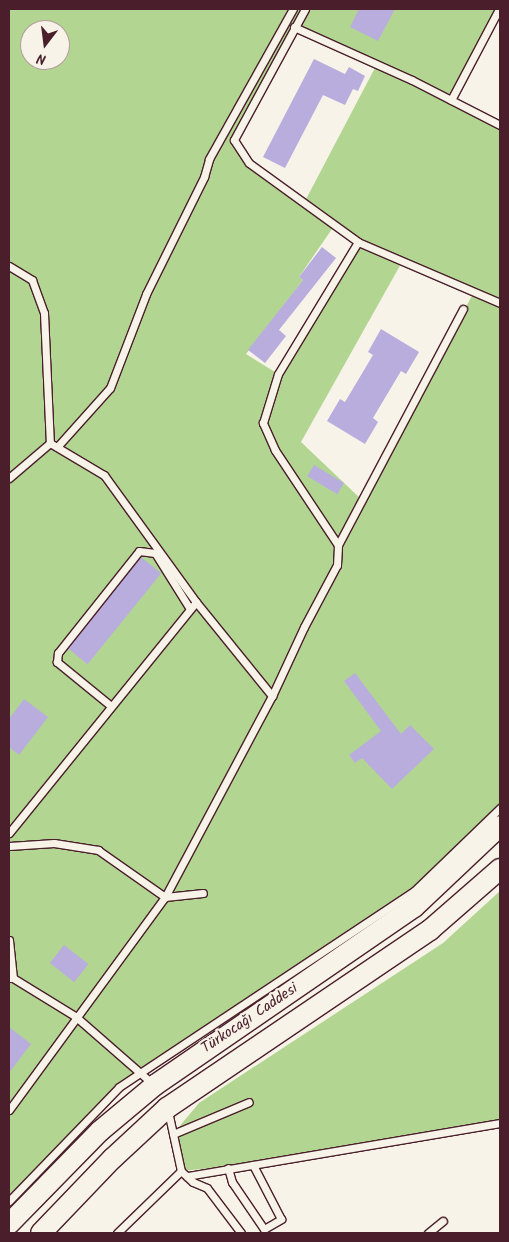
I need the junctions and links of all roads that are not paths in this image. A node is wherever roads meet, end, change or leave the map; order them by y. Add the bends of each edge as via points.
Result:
1 (293, 9) edge
2 (305, 9) edge
3 (499, 9) edge
4 (294, 27) junction
5 (451, 100) junction
6 (500, 125) edge
7 (358, 242) junction
8 (9, 266) edge
9 (500, 303) edge
10 (463, 309) dead end
11 (54, 445) junction
12 (9, 478) edge
13 (338, 545) junction
14 (196, 602) junction
15 (190, 609) junction
16 (272, 696) junction
17 (111, 706) junction
18 (500, 808) edge
19 (500, 826) edge
20 (9, 833) edge
21 (9, 846) edge
22 (500, 868) edge
23 (203, 893) dead end
24 (165, 897) junction
25 (9, 940) edge
26 (11, 978) edge
27 (75, 1016) junction
28 (148, 1079) junction
29 (249, 1102) dead end
30 (168, 1108) junction
31 (9, 1110) edge
32 (500, 1123) edge
33 (173, 1134) junction
34 (253, 1165) junction
35 (228, 1168) junction
36 (181, 1171) junction
37 (187, 1176) junction
38 (9, 1201) edge
39 (443, 1221) dead end
40 (9, 1224) edge
41 (40, 1233) edge
42 (117, 1233) edge
43 (241, 1233) edge
44 (428, 1233) edge

1 - 11 lane via 219,138 204,177 146,294 110,388
2 - 4 lane
3 - 5 lane
4 - 5 lane
4 - 7 lane via 234,140 249,163
5 - 6 lane
7 - 9 lane
7 - 13 lane via 278,374 263,422 275,450
8 - 11 lane via 32,280 44,313
10 - 13 lane
11 - 12 lane
11 - 14 lane via 104,475
13 - 16 lane via 337,565
14 - 15 lane
14 - 16 lane
15 - 17 lane
15 - 17 lane via 155,553 139,550 58,654 56,662
16 - 24 lane
17 - 20 lane
18 - 28 lane via 414,891
19 - 28 main road, Türkocağı Caddesi via 414,907
21 - 24 lane via 54,843 98,850
22 - 30 main road, Türkocağı Caddesi via 430,930
23 - 24 lane
24 - 27 lane
25 - 26 lane
26 - 27 lane
27 - 28 lane
27 - 31 lane
28 - 30 main road
28 - 38 lane via 119,1087
28 - 40 main road, Türkocağı Caddesi
29 - 33 lane
30 - 33 lane
30 - 41 main road, Türkocağı Caddesi via 113,1158
32 - 34 lane
33 - 36 lane
34 - 35 lane
34 - 35 lane via 281,1219 264,1229 232,1182
35 - 37 lane
36 - 37 lane
36 - 42 lane
37 - 43 lane via 207,1188
39 - 44 lane

